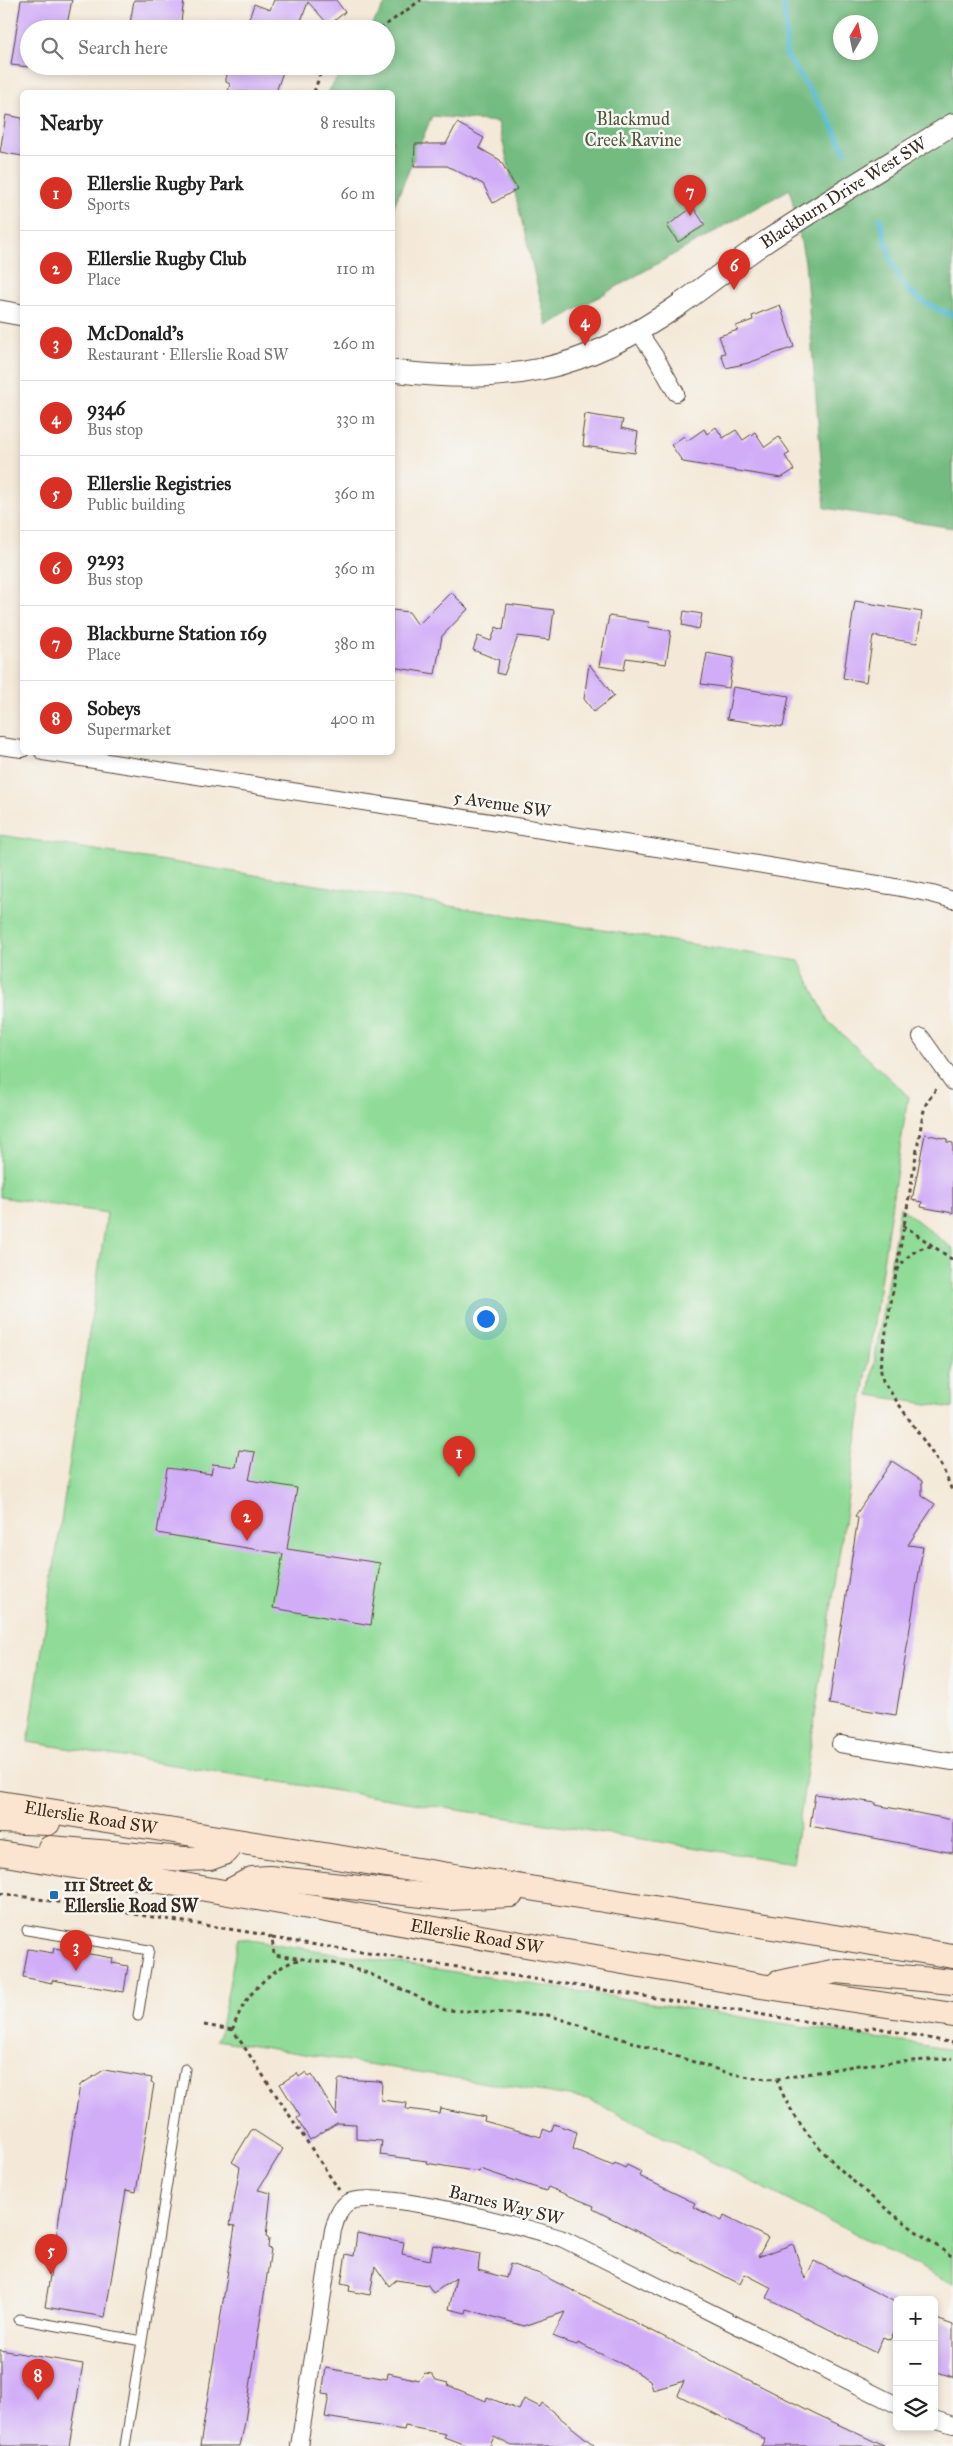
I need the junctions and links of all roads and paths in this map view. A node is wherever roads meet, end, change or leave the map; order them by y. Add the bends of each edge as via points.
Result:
1 (421, 0) edge
2 (393, 20) edge
3 (320, 75) edge
4 (315, 90) edge
5 (953, 124) edge
6 (0, 311) edge
7 (20, 315) edge
8 (638, 331) junction
9 (395, 371) edge
10 (676, 393) dead end
11 (0, 746) edge
12 (20, 749) edge
13 (62, 755) edge
14 (953, 900) edge
15 (921, 1037) dead end
16 (950, 1078) edge
17 (903, 1225) junction
18 (935, 1246) junction
19 (953, 1260) edge
20 (895, 1273) junction
21 (953, 1493) edge
22 (840, 1744) dead end
23 (953, 1762) edge
24 (0, 1792) edge
25 (0, 1803) edge
26 (0, 1822) edge
27 (142, 1826) junction
28 (234, 1842) junction
29 (0, 1853) edge
30 (228, 1892) junction
31 (558, 1892) junction
32 (0, 1893) edge
33 (27, 1930) dead end
34 (272, 1938) junction
35 (953, 1956) edge
36 (301, 1959) junction
37 (953, 1982) edge
38 (762, 1986) junction
39 (953, 2015) edge
40 (138, 2016) dead end
41 (204, 2025) dead end
42 (233, 2030) junction
43 (953, 2043) edge
44 (953, 2058) edge
45 (184, 2069) dead end
46 (776, 2079) junction
47 (348, 2203) junction
48 (953, 2257) edge
49 (19, 2319) dead end
50 (142, 2341) junction
51 (893, 2403) edge
52 (938, 2420) edge
53 (953, 2425) edge
54 (125, 2446) edge
55 (299, 2446) edge

1 - 2 path
3 - 4 path
5 - 8 street, Blackburn Drive West SW via 760,245 678,306
6 - 7 street
8 - 9 street, Blackburn Drive West SW via 580,358 516,375 465,378
8 - 10 street
11 - 12 street
13 - 14 street, 5 Avenue SW via 718,858 890,886
15 - 16 street
16 - 17 path via 926,1104
17 - 18 path
17 - 20 path
18 - 19 path
18 - 20 path via 912,1252
20 - 21 path via 880,1367 883,1381 943,1470
22 - 23 street
24 - 27 main road via 83,1808
25 - 27 main road, Ellerslie Road SW
26 - 27 main road
27 - 28 main road, Ellerslie Road SW
28 - 29 main road via 226,1852 210,1858 184,1860 46,1848
28 - 31 main road, Ellerslie Road SW
29 - 30 main road, Ellerslie Road SW
30 - 31 main road via 252,1879 269,1878 450,1898
30 - 38 main road, Ellerslie Road SW
31 - 35 main road, Ellerslie Road SW
32 - 34 path
33 - 40 lane via 149,1950
34 - 36 path via 274,1955
34 - 43 path via 860,2030 873,2028
36 - 42 path via 282,1967 260,1986 241,2007
36 - 46 path via 333,1963 368,1973 445,2010 548,2015 725,2072
37 - 38 main road via 837,1971
38 - 39 main road, Ellerslie Road SW
41 - 42 path
42 - 47 path
44 - 46 path via 859,2065
45 - 50 lane
46 - 48 path via 787,2105 823,2152 896,2216
47 - 51 street, Barnes Way SW via 370,2199 468,2213 563,2239
47 - 55 street via 336,2218 333,2230
49 - 50 lane
50 - 54 lane
52 - 53 street

